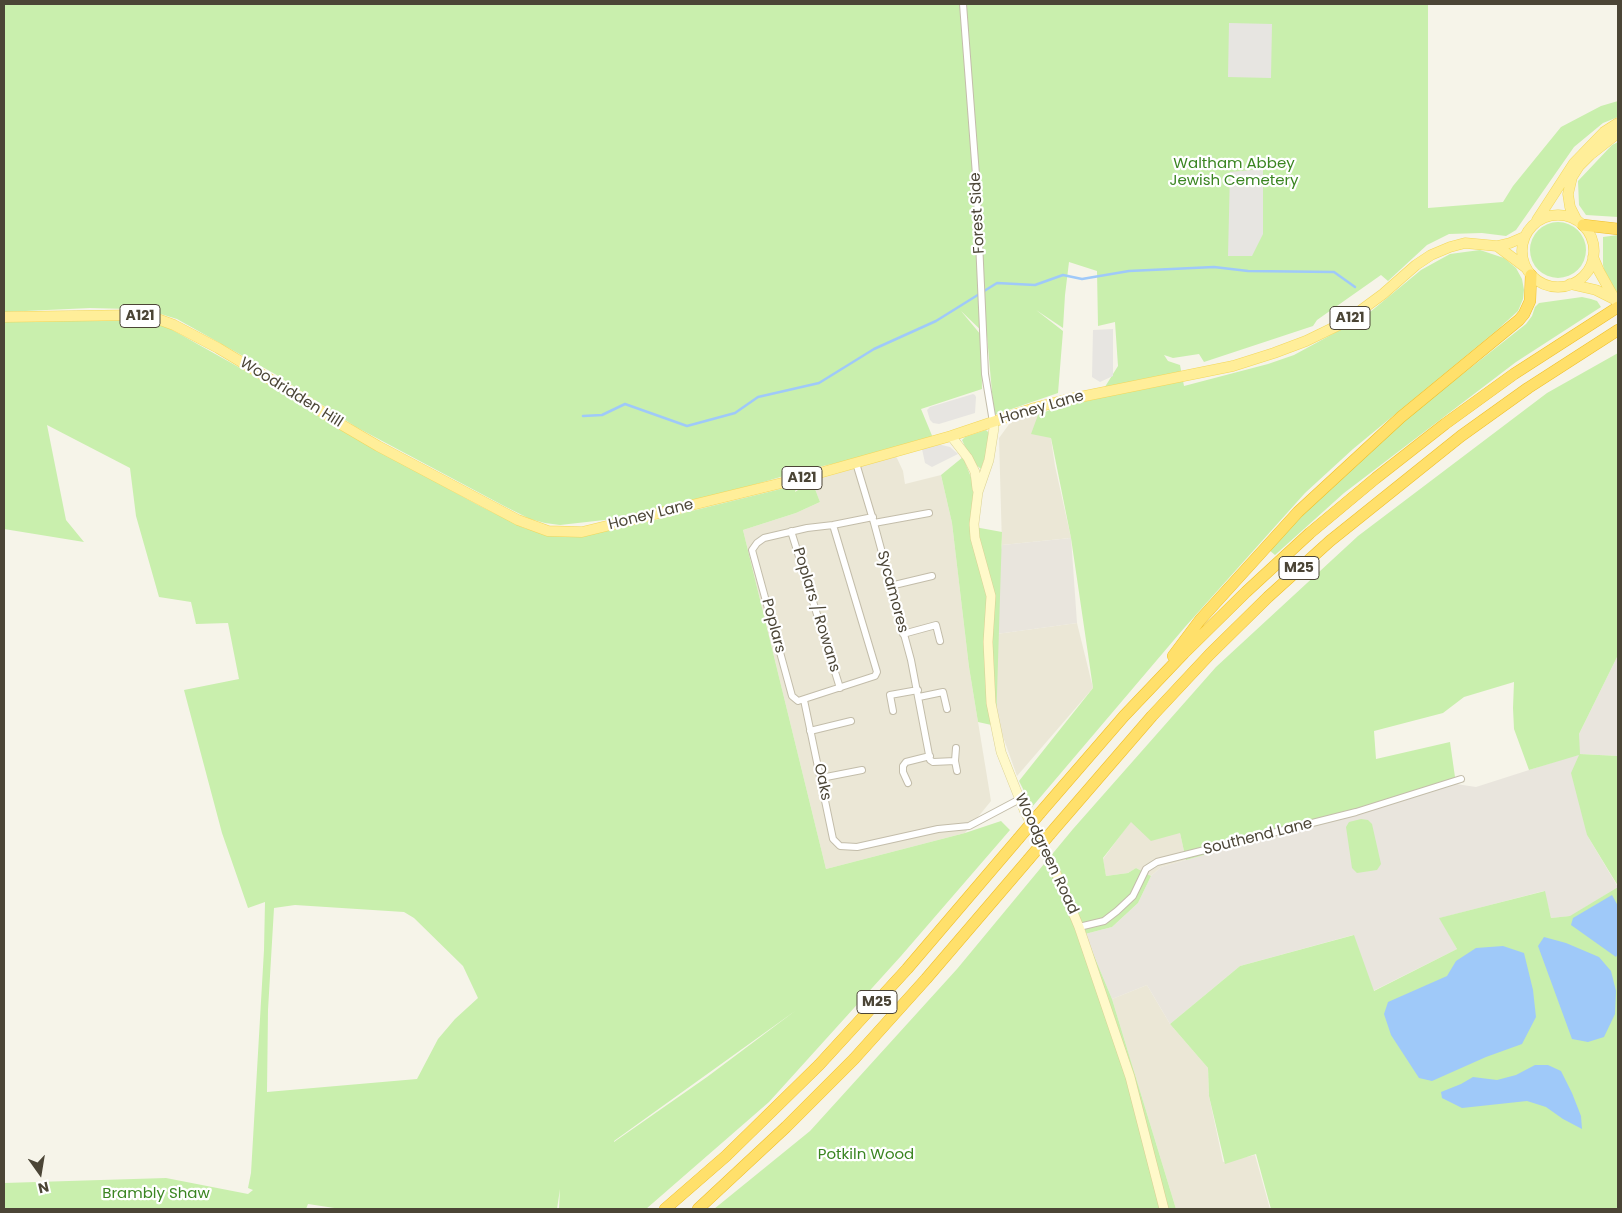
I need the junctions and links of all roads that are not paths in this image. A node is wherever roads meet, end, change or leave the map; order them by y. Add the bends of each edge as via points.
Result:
1 (963, 4) edge
2 (1618, 123) edge
3 (1618, 133) edge
4 (1537, 220) junction
5 (1580, 222) junction
6 (1618, 228) edge
7 (1524, 237) junction
8 (1498, 246) junction
9 (1593, 257) junction
10 (1528, 271) junction
11 (1570, 284) junction
12 (1617, 304) edge
13 (4, 317) edge
14 (1618, 330) edge
15 (1618, 340) edge
16 (1589, 348) junction
17 (992, 422) junction
18 (951, 436) junction
19 (856, 463) junction
20 (978, 492) junction
21 (929, 514) dead end
22 (874, 520) junction
23 (833, 525) junction
24 (791, 531) junction
25 (564, 532) joint
26 (932, 576) dead end
27 (890, 586) junction
28 (903, 634) junction
29 (940, 641) dead end
30 (1154, 684) junction
31 (840, 688) junction
32 (918, 694) junction
33 (804, 700) junction
34 (947, 709) dead end
35 (893, 711) dead end
36 (851, 721) dead end
37 (810, 731) junction
38 (956, 748) dead end
39 (930, 756) junction
40 (955, 761) junction
41 (862, 770) dead end
42 (957, 771) dead end
43 (821, 778) junction
44 (1461, 779) dead end
45 (908, 783) dead end
46 (1020, 799) junction
47 (1079, 927) junction
48 (665, 1209) edge
49 (698, 1209) edge
50 (1164, 1209) edge

1 - 17 street, Forest Side via 976,175 985,374
2 - 4 main road via 1604,132 1574,162
3 - 5 main road via 1579,166 1572,177 1568,194 1570,207
4 - 5 main road via 1558,214
4 - 7 main road
5 - 6 highway
5 - 9 main road via 1592,238
7 - 8 main road, Honey Lane / A121
7 - 10 main road via 1521,250
8 - 10 main road
8 - 17 main road, Honey Lane / A121 via 1465,243 1430,255 1346,322 1274,353 1233,366 1065,400
9 - 11 main road via 1585,274
9 - 12 main road
10 - 11 main road via 1551,286
10 - 30 highway, M25 via 1530,301 1519,320 1401,417 1298,512 1200,620
11 - 12 main road via 1596,290
12 - 30 highway, M25 via 1472,404 1356,494 1246,592
13 - 25 main road, Woodridden Hill / A121 via 118,315 155,318 174,325 419,469 518,520 548,531
14 - 16 highway, M25
15 - 16 highway, M25
16 - 49 highway, M25, bridge via 1461,436 1362,514 1238,626 1179,687 854,1059
17 - 18 main road, Honey Lane / A121
17 - 20 street, Woodgreen Road via 989,460
18 - 19 main road, Honey Lane / A121
18 - 20 street, Woodgreen Road via 975,472
19 - 22 street, Sycamores
19 - 25 main road, Honey Lane / A121 via 582,532
20 - 46 street, Woodgreen Road via 975,538 991,596 988,642 991,703 1001,752
21 - 22 street
22 - 23 street
22 - 27 street, Sycamores
23 - 24 street
23 - 31 street via 878,672 875,676
24 - 31 street, Poplars / Rowans
24 - 33 street, Poplars via 764,538 752,550 792,696 798,701
26 - 27 street
27 - 28 street, Sycamores
28 - 29 street via 936,625
28 - 32 street, Sycamores
30 - 48 highway, M25, bridge via 820,1065 726,1156
31 - 33 street
32 - 34 street via 943,692
32 - 35 street via 890,696
32 - 39 street, Sycamores
33 - 37 street, Oaks
36 - 37 street
37 - 43 street, Oaks
38 - 40 street
39 - 40 street via 933,762
39 - 45 street via 906,762 903,772
40 - 42 street
41 - 43 street
43 - 46 street, Oaks via 833,839 840,846 857,847 969,826
44 - 47 street, Southend Lane via 1356,812 1157,862 1146,870 1133,896 1117,911 1104,921
46 - 47 street, Woodgreen Road
47 - 50 street, Woodgreen Road via 1130,1077

